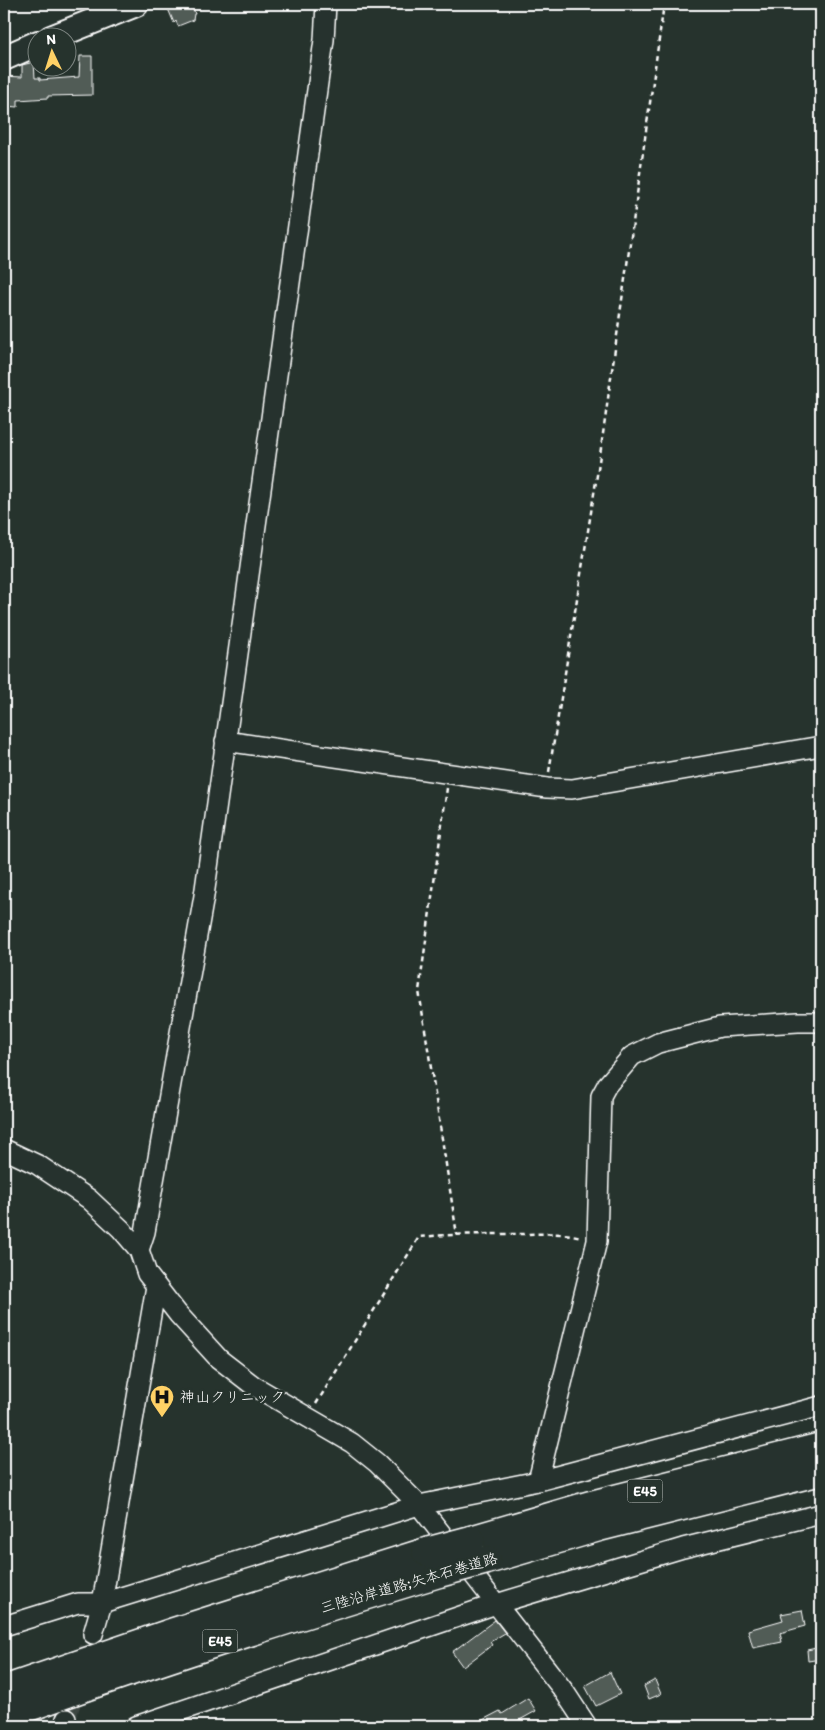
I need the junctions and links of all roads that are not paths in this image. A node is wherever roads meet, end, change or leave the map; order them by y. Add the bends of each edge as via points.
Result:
1 (136, 4) edge
2 (326, 4) edge
3 (76, 28) edge
4 (28, 47) edge
5 (4, 58) edge
6 (225, 741) junction
7 (821, 746) edge
8 (821, 1022) edge
9 (4, 1149) edge
10 (139, 1250) junction
11 (156, 1286) junction
12 (821, 1406) edge
13 (821, 1439) edge
14 (821, 1447) edge
15 (821, 1471) edge
16 (712, 1474) junction
17 (538, 1481) junction
18 (419, 1505) junction
19 (821, 1514) edge
20 (479, 1550) junction
21 (432, 1563) junction
22 (102, 1603) junction
23 (496, 1604) junction
24 (4, 1626) edge
25 (93, 1634) tunnel mouth
26 (4, 1690) edge
27 (4, 1716) edge
28 (136, 1726) edge
29 (587, 1726) edge

1 - 3 main road
2 - 6 street via 324,40
4 - 5 main road
6 - 7 street via 546,788 572,789
6 - 10 street via 204,896 145,1232
8 - 17 street via 720,1027 658,1043 632,1056 607,1085 601,1096 597,1241
9 - 10 street via 38,1165 89,1199
10 - 11 street via 147,1274
11 - 18 street via 219,1359 254,1386 352,1444
11 - 22 street
12 - 17 street
13 - 16 highway
14 - 16 highway, 三陸沿岸道路;矢本石巻道路 / E45
15 - 20 highway, 三陸沿岸道路;矢本石巻道路 / E45 via 627,1520
16 - 20 highway, 三陸沿岸道路;矢本石巻道路 / E45 via 591,1505
17 - 18 street
18 - 22 street
18 - 23 street
19 - 23 street via 683,1548
20 - 21 highway, 三陸沿岸道路;矢本石巻道路 / E45, bridge
21 - 26 highway, 三陸沿岸道路;矢本石巻道路 / E45 via 192,1626
21 - 27 highway, 三陸沿岸道路;矢本石巻道路 / E45 via 314,1611
22 - 24 street via 78,1603
22 - 25 street
23 - 28 street
23 - 29 street

